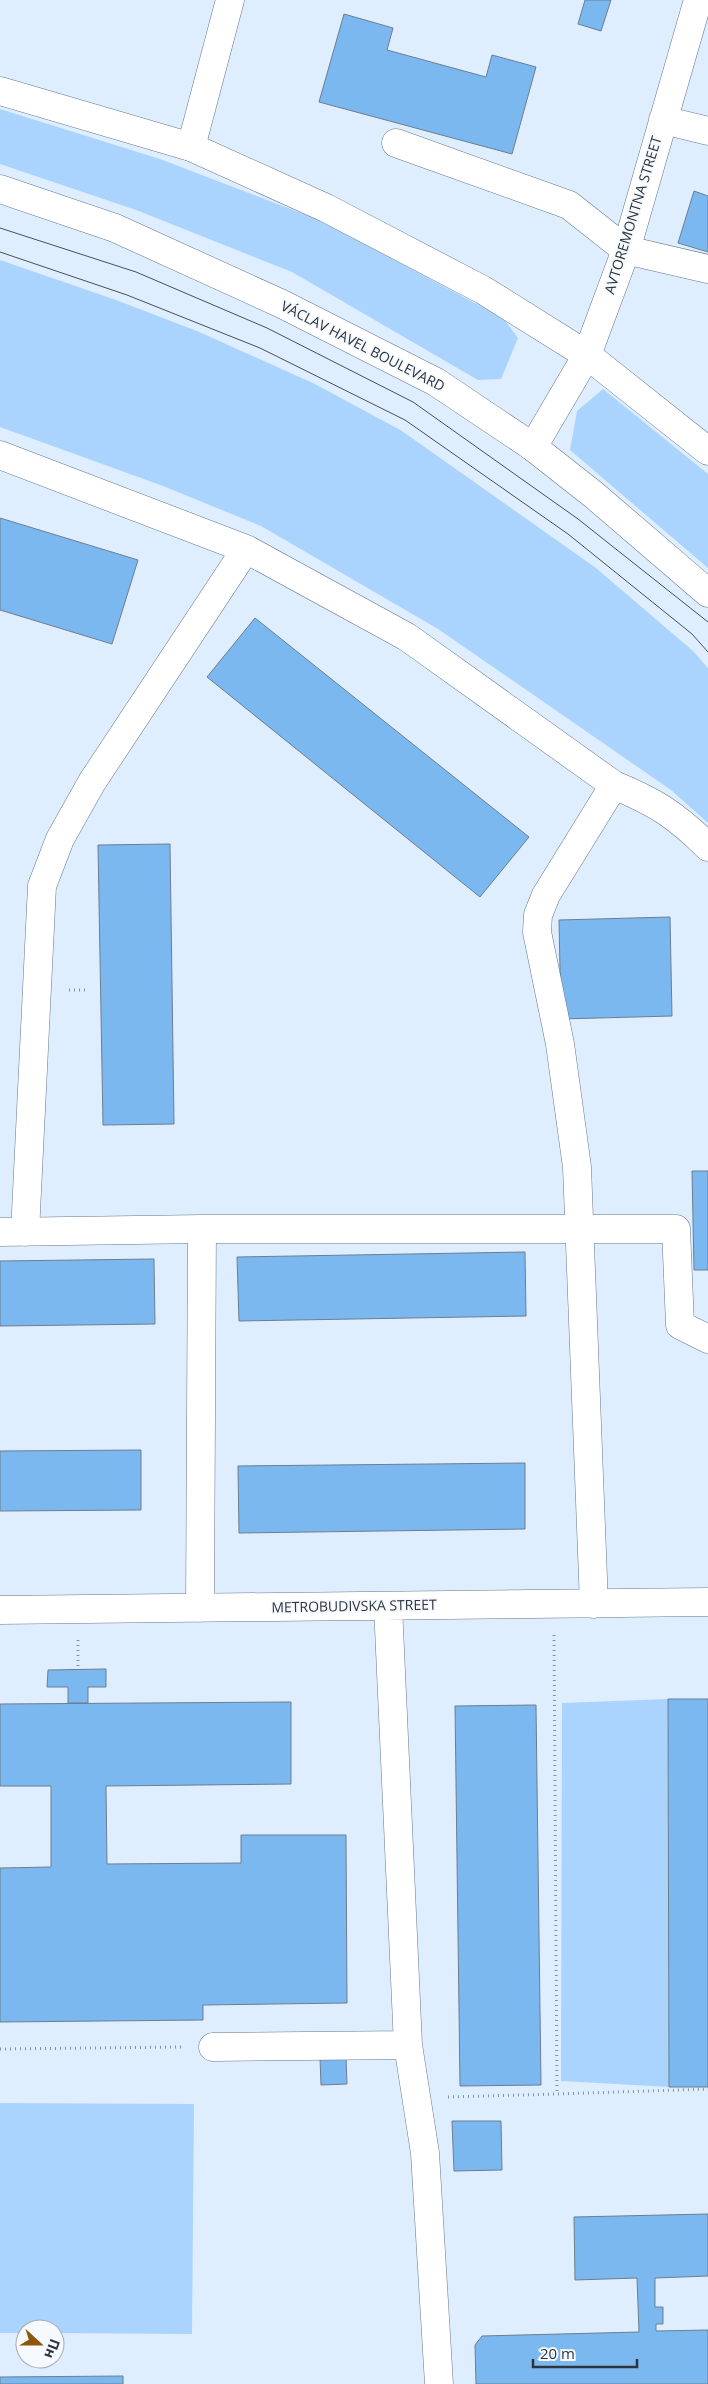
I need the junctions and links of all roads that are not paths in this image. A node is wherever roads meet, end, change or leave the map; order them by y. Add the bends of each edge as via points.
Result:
1 (230, 0) edge
2 (694, 1) edge
3 (0, 91) edge
4 (663, 120) junction
5 (708, 131) edge
6 (396, 143) dead end
7 (191, 147) junction
8 (0, 189) edge
9 (626, 250) junction
10 (708, 269) edge
11 (587, 355) junction
12 (533, 447) junction
13 (708, 451) edge
14 (0, 455) edge
15 (246, 549) junction
16 (708, 593) edge
17 (614, 785) junction
18 (708, 847) edge
19 (580, 1227) junction
20 (202, 1229) junction
21 (12, 1232) edge
22 (708, 1339) edge
23 (708, 1602) edge
24 (594, 1604) junction
25 (388, 1606) junction
26 (200, 1608) junction
27 (0, 1610) edge
28 (408, 2045) junction
29 (213, 2047) road end
30 (439, 2384) edge

1 - 7 main road
2 - 4 main road, AVTOREMONTNA STREET
3 - 7 main road
4 - 5 main road
4 - 9 main road, AVTOREMONTNA STREET
6 - 9 main road via 569,205
7 - 11 main road via 326,208 483,290
8 - 12 main road, VÁCLAV HAVEL BOULEVARD via 115,228 282,304 436,382
9 - 10 main road
9 - 11 main road, AVTOREMONTNA STREET
11 - 12 main road, AVTOREMONTNA STREET
11 - 13 main road
12 - 16 main road, VÁCLAV HAVEL BOULEVARD
14 - 15 main road
15 - 17 main road via 407,636
15 - 21 main road via 92,782 60,839 42,886
17 - 18 main road via 647,799 684,822
17 - 19 main road via 546,895 538,915 537,932 560,1044 577,1166
19 - 20 main road
19 - 22 main road via 676,1229 680,1325
19 - 24 main road
20 - 21 main road
20 - 26 main road
23 - 24 main road, METROBUDIVSKA STREET
24 - 25 main road, METROBUDIVSKA STREET
25 - 26 main road, METROBUDIVSKA STREET
25 - 28 main road
26 - 27 main road, METROBUDIVSKA STREET
28 - 29 main road
28 - 30 main road via 425,2153

